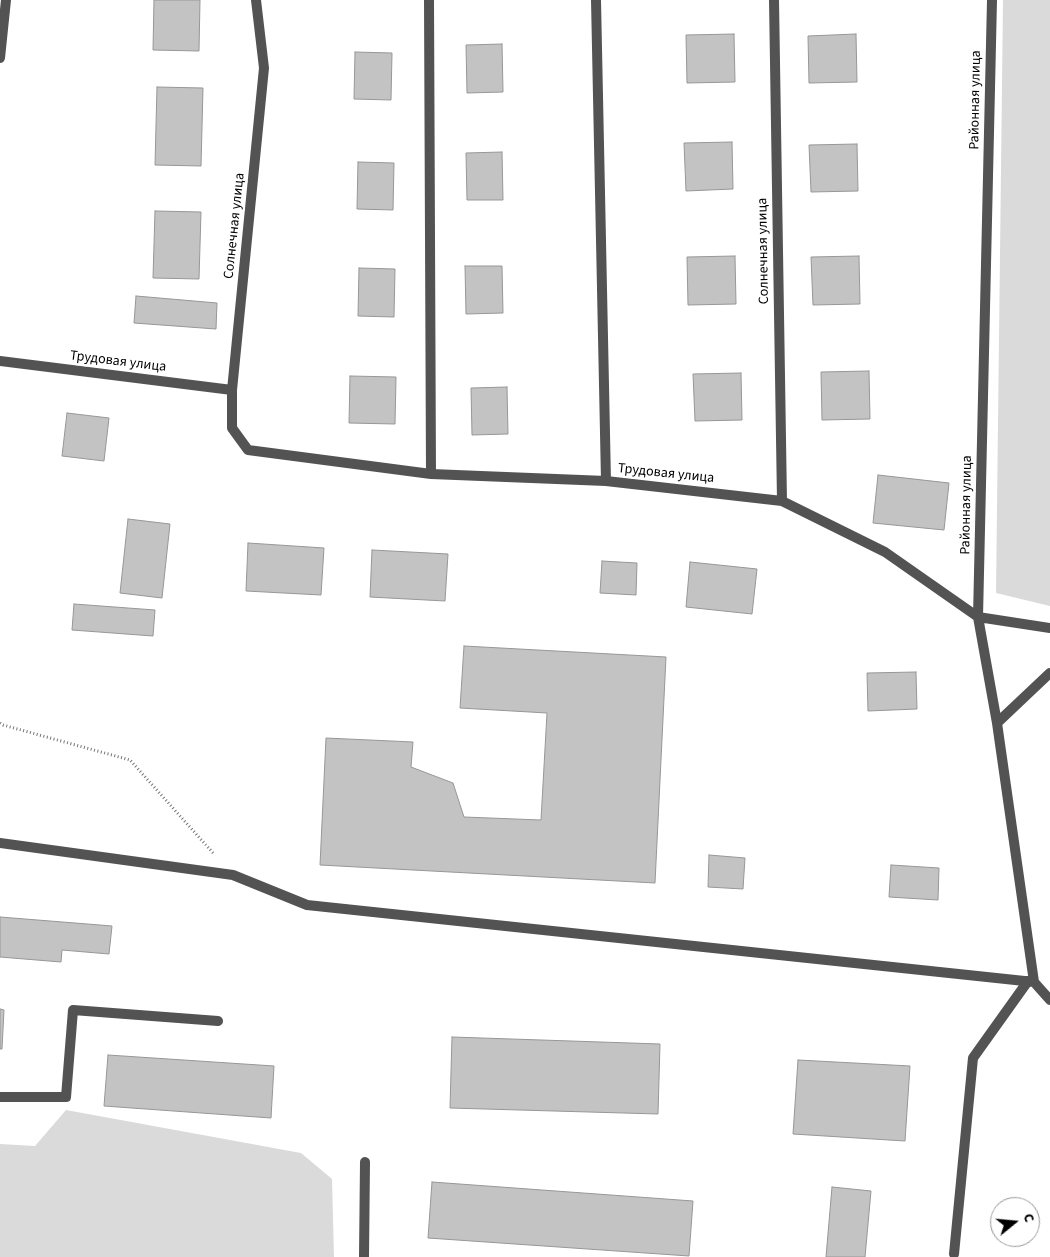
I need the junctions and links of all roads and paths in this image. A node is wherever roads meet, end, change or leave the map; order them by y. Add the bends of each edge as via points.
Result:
1 (6, 0) edge
2 (256, 0) edge
3 (429, 0) edge
4 (596, 0) edge
5 (774, 0) edge
6 (992, 0) edge
7 (2, 34) edge
8 (0, 58) edge
9 (0, 361) edge
10 (232, 390) junction
11 (248, 450) joint
12 (431, 474) junction
13 (606, 482) junction
14 (782, 501) junction
15 (978, 617) junction
16 (1050, 628) edge
17 (1050, 673) edge
18 (0, 723) edge
19 (997, 723) junction
20 (0, 843) edge
21 (233, 875) junction
22 (1031, 982) junction
23 (1050, 1000) edge
24 (218, 1021) dead end
25 (0, 1096) edge
26 (365, 1162) dead end
27 (954, 1254) dead end
28 (364, 1257) edge

1 - 7 street
2 - 10 street, Солнечная улица via 264,68
3 - 12 street
4 - 13 street
5 - 14 street, Солнечная улица
6 - 15 street, Районная улица
7 - 8 street
9 - 10 street, Трудовая улица
10 - 11 street, Солнечная улица via 232,428
11 - 12 street, Трудовая улица
12 - 13 street, Трудовая улица
13 - 14 street, Трудовая улица
14 - 15 street, Трудовая улица via 885,552
15 - 16 street, Трудовая улица
15 - 19 street, Районная улица
17 - 19 street
18 - 21 path via 130,760
19 - 22 street, Районная улица
20 - 21 street
21 - 22 street via 307,905
22 - 23 street
22 - 27 street via 973,1058
24 - 25 street via 73,1010 66,1098
26 - 28 street

